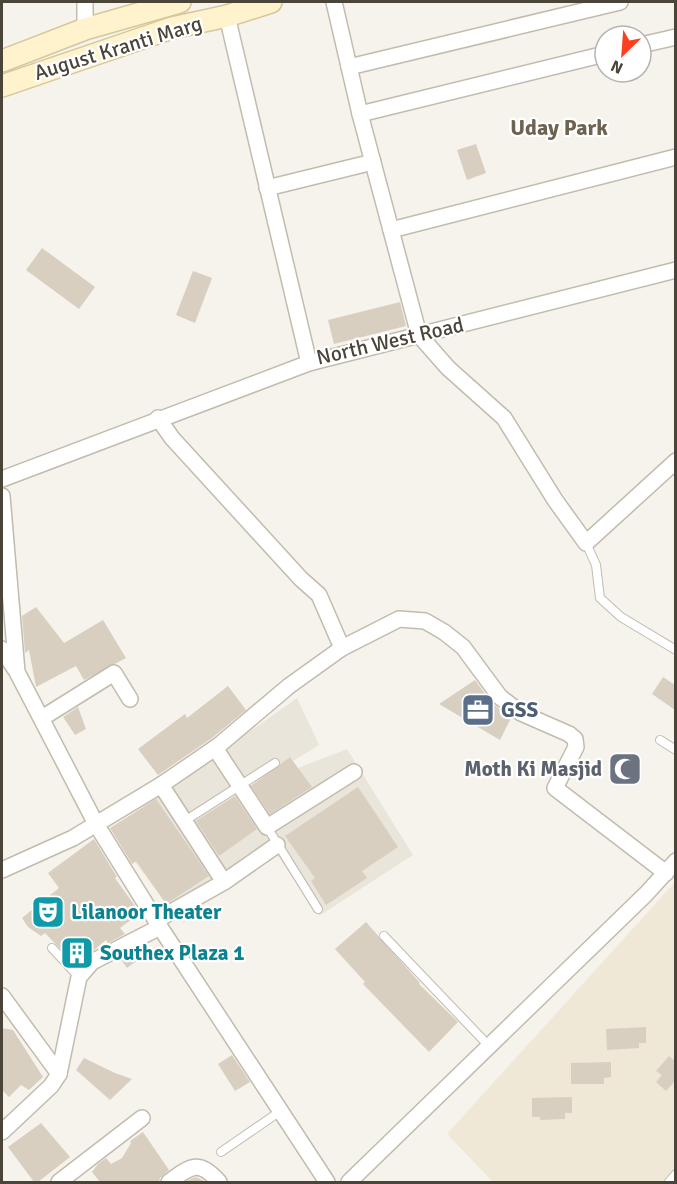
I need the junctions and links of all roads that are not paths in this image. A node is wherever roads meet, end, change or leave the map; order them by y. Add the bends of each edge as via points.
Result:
1 (85, 2) edge
2 (180, 2) edge
3 (271, 2) edge
4 (334, 2) edge
5 (620, 2) edge
6 (227, 16) junction
7 (85, 29) junction
8 (675, 37) edge
9 (653, 42) edge
10 (593, 57) edge
11 (2, 61) edge
12 (349, 67) junction
13 (2, 86) edge
14 (360, 114) junction
15 (675, 157) edge
16 (373, 162) junction
17 (267, 188) junction
18 (391, 230) junction
19 (675, 270) edge
20 (419, 335) junction
21 (309, 363) junction
22 (158, 418) junction
23 (675, 461) edge
24 (2, 479) edge
25 (2, 496) edge
26 (586, 543) junction
27 (342, 648) junction
28 (2, 649) edge
29 (675, 650) edge
30 (17, 672) junction
31 (130, 699) dead end
32 (42, 718) junction
33 (660, 740) dead end
34 (215, 747) junction
35 (675, 750) edge
36 (275, 763) dead end
37 (354, 772) dead end
38 (161, 785) junction
39 (237, 785) junction
40 (183, 822) junction
41 (96, 824) junction
42 (267, 827) junction
43 (278, 844) junction
44 (671, 867) edge
45 (2, 870) edge
46 (224, 882) junction
47 (318, 909) dead end
48 (158, 924) junction
49 (384, 936) dead end
50 (52, 948) dead end
51 (79, 977) junction
52 (2, 996) edge
53 (490, 1047) junction
54 (59, 1074) junction
55 (282, 1110) junction
56 (142, 1118) dead end
57 (2, 1132) edge
58 (221, 1152) dead end
59 (675, 1174) edge
60 (59, 1182) edge
61 (169, 1182) edge
62 (219, 1182) edge
63 (327, 1182) edge
64 (349, 1182) edge
65 (669, 1182) edge

1 - 7 street
2 - 7 main road, August Kranti Marg
3 - 6 main road, August Kranti Marg
4 - 12 street
5 - 12 street
6 - 13 main road, August Kranti Marg via 172,28
6 - 17 street, North West Road
7 - 11 main road, August Kranti Marg
8 - 9 street
10 - 14 street
12 - 14 street
14 - 16 street
15 - 18 street
16 - 17 street
16 - 18 street
17 - 21 street, North West Road
18 - 20 street
19 - 20 street, North West Road
20 - 21 street, North West Road
20 - 26 street via 448,368 504,418
21 - 22 street
22 - 24 street
22 - 27 street via 172,438 319,595
23 - 26 street
25 - 30 street
26 - 29 lane via 596,565 600,598 621,617
27 - 34 street
27 - 44 street via 399,619 425,621 449,635 463,647 500,697 521,713 575,739 576,747 556,781 559,794
28 - 30 street
30 - 32 street
31 - 32 street via 114,673
32 - 41 street
33 - 35 lane
34 - 38 street
34 - 39 street
36 - 39 lane
37 - 42 street
38 - 40 street
38 - 41 street
39 - 40 lane
39 - 42 street
40 - 46 street
41 - 45 street
41 - 48 street
42 - 43 lane
43 - 46 street
43 - 47 lane
44 - 53 street
46 - 48 street
48 - 51 street via 92,962
48 - 55 street
49 - 53 lane
50 - 51 lane
51 - 54 street
52 - 54 street
53 - 64 street
54 - 57 street
55 - 58 lane
55 - 63 street
56 - 60 street
59 - 65 lane
61 - 62 street via 196,1166 206,1168

